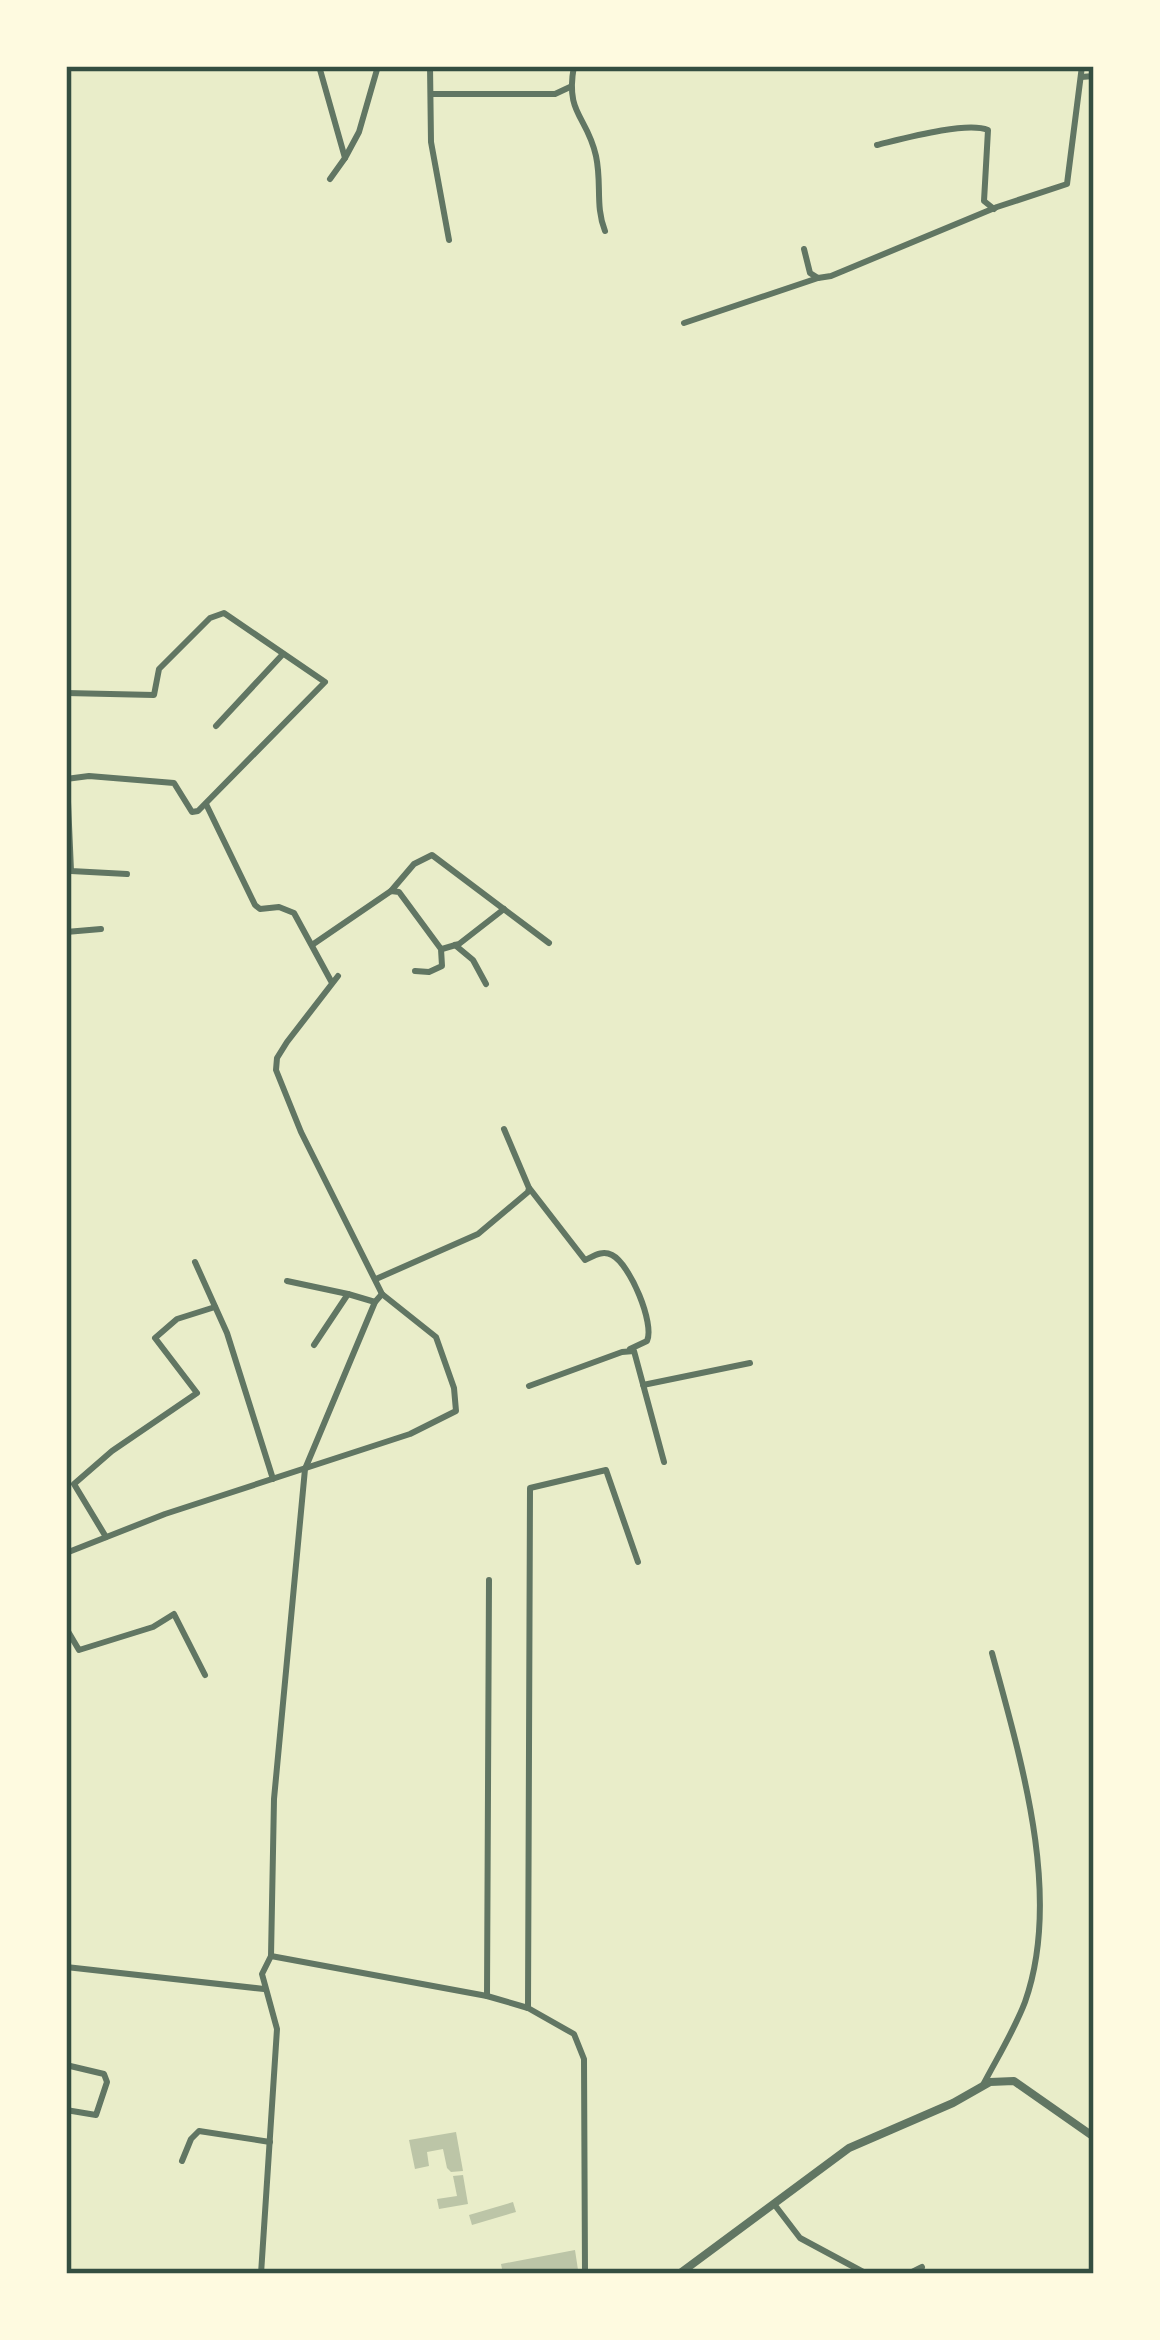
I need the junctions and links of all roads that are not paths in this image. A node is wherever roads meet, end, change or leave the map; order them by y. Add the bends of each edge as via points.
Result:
1 (320, 66) edge
2 (378, 66) edge
3 (430, 66) edge
4 (574, 66) edge
5 (1082, 66) edge
6 (1094, 76) edge
7 (1081, 77) junction
8 (570, 87) junction
9 (430, 94) junction
10 (877, 145) dead end
11 (345, 158) junction
12 (330, 179) dead end
13 (994, 209) junction
14 (604, 231) dead end
15 (449, 240) dead end
16 (804, 249) dead end
17 (818, 278) junction
18 (684, 322) dead end
19 (283, 654) junction
20 (66, 692) edge
21 (216, 726) dead end
22 (66, 779) edge
23 (206, 804) junction
24 (69, 871) edge
25 (127, 874) dead end
26 (391, 891) junction
27 (504, 909) junction
28 (101, 929) dead end
29 (66, 932) edge
30 (549, 943) dead end
31 (312, 945) junction
32 (455, 945) junction
33 (442, 949) junction
34 (415, 971) dead end
35 (486, 984) dead end
36 (504, 1129) dead end
37 (530, 1188) junction
38 (195, 1262) dead end
39 (376, 1279) junction
40 (287, 1281) dead end
41 (348, 1294) junction
42 (382, 1294) junction
43 (375, 1302) junction
44 (215, 1307) junction
45 (314, 1345) dead end
46 (630, 1349) junction
47 (750, 1363) dead end
48 (643, 1385) junction
49 (529, 1386) dead end
50 (664, 1462) dead end
51 (304, 1469) junction
52 (273, 1479) junction
53 (106, 1537) junction
54 (66, 1553) edge
55 (638, 1562) dead end
56 (489, 1580) dead end
57 (66, 1628) edge
58 (992, 1653) dead end
59 (206, 1675) dead end
60 (271, 1956) junction
61 (66, 1967) edge
62 (264, 1989) junction
63 (487, 1996) junction
64 (529, 2008) junction
65 (66, 2066) edge
66 (983, 2085) junction
67 (66, 2110) edge
68 (1094, 2137) edge
69 (270, 2142) junction
70 (182, 2161) dead end
71 (773, 2204) junction
72 (922, 2266) dead end
73 (261, 2274) edge
74 (585, 2274) edge
75 (679, 2274) edge
76 (867, 2274) edge
77 (908, 2274) edge

1 - 11 street
2 - 11 street
3 - 9 street
4 - 8 street
5 - 7 street
6 - 7 street
7 - 13 street via 1069,182
8 - 9 street via 555,94
8 - 14 street via 573,111 592,140
9 - 15 street
10 - 13 street via 988,130 984,201
11 - 12 street
13 - 17 street
16 - 17 street
17 - 18 street
19 - 20 street via 224,613 159,670 154,695
19 - 21 street
19 - 23 street via 325,682
22 - 23 street via 174,783 192,812
22 - 24 street
23 - 31 street via 255,905 294,913
24 - 25 street
26 - 27 street via 431,856
26 - 31 street
26 - 33 street via 408,901
27 - 30 street
27 - 32 street
28 - 29 street
31 - 39 street via 334,979 276,1070
32 - 33 street
32 - 35 street
33 - 34 street via 438,970
36 - 37 street
37 - 39 street via 478,1234
37 - 46 street via 585,1260 602,1252 622,1264 651,1331
38 - 44 street
39 - 42 street
40 - 41 street
41 - 43 street
41 - 45 street
42 - 43 street
42 - 51 street via 436,1337 456,1412
43 - 51 street
44 - 52 street
44 - 53 street via 177,1318 154,1338 197,1393 74,1484
46 - 48 street
46 - 49 street
47 - 48 street
48 - 50 street
51 - 52 street
51 - 60 street via 274,1799
52 - 53 street
53 - 54 street
55 - 64 street via 607,1470 530,1488
56 - 63 street
57 - 59 street via 80,1650 174,1614
58 - 66 street via 1028,1798 1039,1904 1024,2003
60 - 62 street
60 - 63 street
61 - 62 street
62 - 69 street via 277,2030
63 - 64 street
64 - 74 street via 574,2033 584,2059
65 - 67 street via 104,2074 107,2082 96,2115
66 - 68 street via 1014,2081
66 - 71 street via 849,2148
69 - 70 street via 199,2131
69 - 73 street
71 - 75 street
71 - 76 street via 800,2238
72 - 77 street

